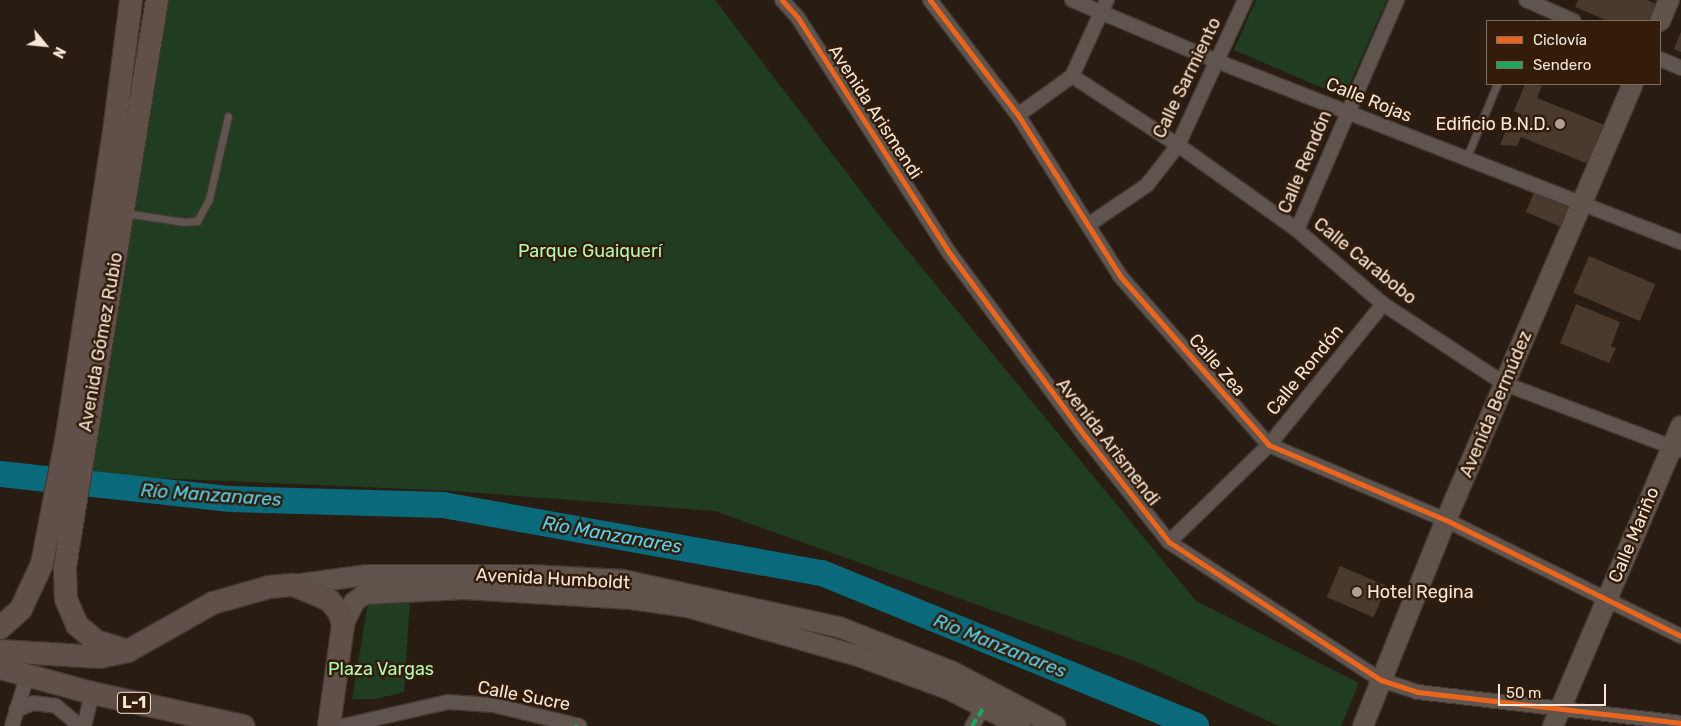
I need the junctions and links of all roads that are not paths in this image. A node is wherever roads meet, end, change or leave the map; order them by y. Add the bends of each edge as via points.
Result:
1 (131, 0) edge
2 (156, 0) edge
3 (782, 0) edge
4 (930, 0) edge
5 (1072, 0) edge
6 (1246, 0) edge
7 (1397, 0) edge
8 (1526, 0) edge
9 (1669, 0) edge
10 (1106, 6) edge
11 (1572, 20) edge
12 (1661, 20) edge
13 (1661, 59) edge
14 (1219, 62) junction
15 (1681, 68) edge
16 (1072, 76) junction
17 (1497, 85) edge
18 (1633, 85) edge
19 (1347, 111) junction
20 (1018, 115) junction
21 (228, 116) dead end
22 (1178, 145) junction
23 (1466, 159) junction
24 (1583, 203) junction
25 (122, 213) junction
26 (1088, 225) junction
27 (1297, 230) junction
28 (1681, 242) edge
29 (1383, 304) junction
30 (1505, 384) junction
31 (1681, 426) edge
32 (76, 437) junction
33 (1269, 445) junction
34 (1676, 449) edge
35 (1446, 520) junction
36 (1169, 542) junction
37 (294, 586) junction
38 (1605, 601) junction
39 (343, 625) junction
40 (0, 628) edge
41 (1681, 636) edge
42 (0, 650) edge
43 (128, 650) junction
44 (0, 668) edge
45 (28, 673) junction
46 (1382, 680) junction
47 (92, 693) junction
48 (984, 708) junction
49 (16, 710) junction
50 (1556, 718) edge
51 (1365, 723) edge
52 (1681, 723) edge
53 (12, 726) edge
54 (80, 726) edge
55 (84, 726) edge
56 (233, 726) edge
57 (243, 726) edge
58 (329, 726) edge
59 (343, 726) edge
60 (578, 726) edge
61 (972, 726) edge
62 (1020, 726) edge
63 (1056, 726) edge

1 - 32 main road, Avenida Gómez Rubio
2 - 25 main road, Avenida Gómez Rubio
3 - 36 street, Avenida Arismendi via 798,18 948,251 1085,436
4 - 20 street, Calle Zea
5 - 10 street, Calle Rojas
6 - 14 street, Calle Sarmiento
7 - 19 street, Calle Rendón
8 - 11 street
9 - 12 main road
10 - 14 street, Calle Rojas
10 - 16 street
13 - 15 street
14 - 19 street, Calle Rojas
14 - 22 street, Calle Sarmiento
16 - 20 street
16 - 22 street, Calle Carabobo
17 - 23 lane
18 - 24 main road, Avenida Bermúdez
19 - 23 street, Calle Rojas
19 - 27 street, Calle Rendón
20 - 26 street, Calle Zea
21 - 25 lane via 210,200 197,221
22 - 26 street, Calle Sarmiento via 1147,185
22 - 27 street, Calle Carabobo
23 - 24 street, Calle Rojas
24 - 28 street, Calle Rojas
24 - 30 main road, Avenida Bermúdez
25 - 32 main road, Avenida Gómez Rubio
26 - 33 street, Calle Zea via 1120,276
27 - 29 street, Calle Carabobo
29 - 30 street, Calle Carabobo
29 - 33 street, Calle Rondón
30 - 34 street, Calle Carabobo
30 - 35 main road, Avenida Bermúdez
31 - 34 main road, Calle Mariño
32 - 40 main road, Avenida Gómez Rubio via 42,564 21,609
32 - 43 main road, Avenida Gómez Rubio via 65,567 66,599 77,626 96,641
33 - 35 street, Calle Zea
33 - 36 street, Calle Rondón
34 - 38 main road, Calle Mariño
35 - 38 street, Calle Zea
35 - 46 main road, Avenida Bermúdez
36 - 46 street, Avenida Arismendi
37 - 39 main road via 329,600 339,612
37 - 43 main road, Avenida Humboldt via 269,587 213,603
37 - 63 main road, Avenida Humboldt via 368,575 530,575 623,580 839,627 954,672
38 - 41 street, Calle Zea
38 - 50 main road, Calle Mariño
39 - 48 main road, Avenida Humboldt via 354,602 365,594 464,589 632,599 687,608 861,657 948,689
39 - 58 main road
42 - 43 main road, Avenida Humboldt via 75,658 100,657
44 - 45 main road, L-1
45 - 47 main road, L-1
45 - 49 street
46 - 50 street, Avenida Arismendi via 1418,692
46 - 51 main road, Avenida Bermúdez
47 - 55 street
47 - 56 main road, L-1
48 - 61 street
48 - 62 main road, Avenida Humboldt
49 - 53 street
49 - 54 street via 33,703 56,706
50 - 52 street, Avenida Arismendi
56 - 57 main road, L-1
59 - 60 street, Calle Sucre via 448,702 493,705

